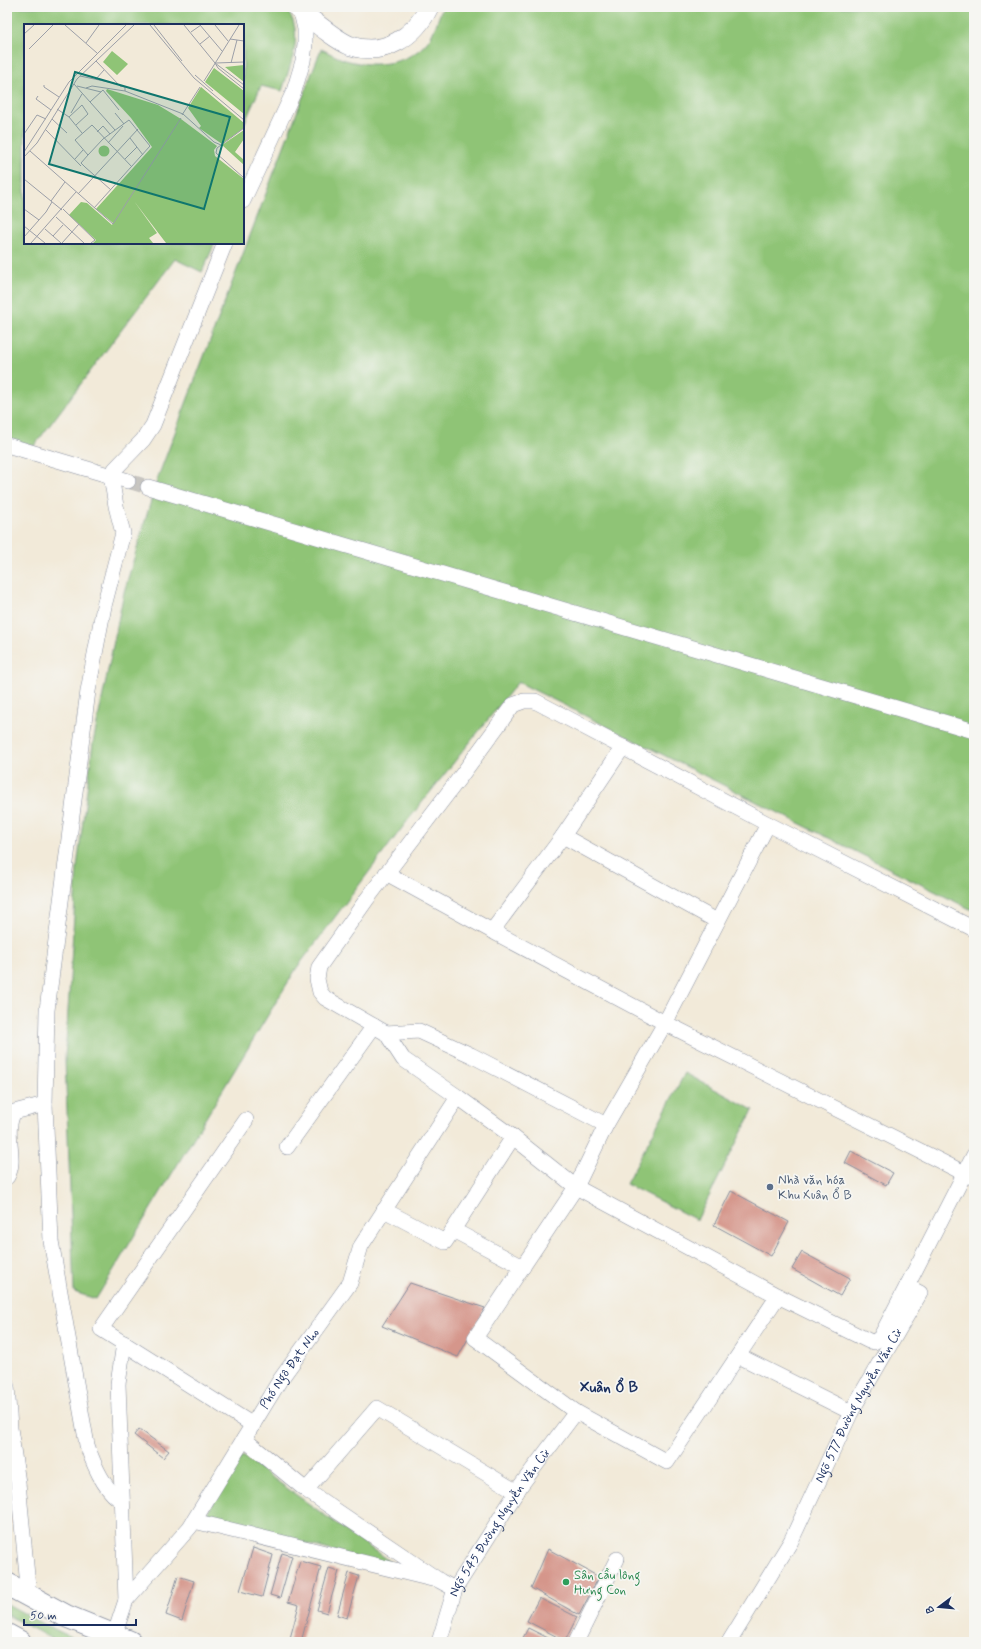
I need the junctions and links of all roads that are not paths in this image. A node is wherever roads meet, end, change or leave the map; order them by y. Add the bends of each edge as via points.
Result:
1 (429, 7) edge
2 (298, 9) edge
3 (244, 199) edge
4 (225, 244) edge
5 (7, 445) edge
6 (110, 476) junction
7 (128, 481) tunnel mouth
8 (148, 487) tunnel mouth
9 (974, 731) edge
10 (623, 747) junction
11 (768, 824) junction
12 (563, 836) junction
13 (386, 873) junction
14 (717, 921) junction
15 (974, 929) edge
16 (492, 931) junction
17 (665, 1023) junction
18 (380, 1030) junction
19 (458, 1097) junction
20 (45, 1104) junction
21 (246, 1120) dead end
22 (606, 1125) junction
23 (513, 1137) junction
24 (287, 1147) dead end
25 (974, 1155) edge
26 (969, 1176) edge
27 (7, 1177) edge
28 (576, 1187) junction
29 (384, 1210) junction
30 (453, 1230) junction
31 (523, 1267) junction
32 (907, 1286) junction
33 (778, 1296) junction
34 (124, 1343) junction
35 (739, 1356) junction
36 (7, 1386) edge
37 (576, 1412) junction
38 (851, 1412) junction
39 (253, 1425) junction
40 (8, 1428) edge
41 (244, 1439) junction
42 (306, 1490) junction
43 (517, 1492) junction
44 (122, 1501) junction
45 (194, 1521) junction
46 (616, 1559) dead end
47 (440, 1581) junction
48 (7, 1584) edge
49 (455, 1589) junction
50 (29, 1596) junction
51 (126, 1600) junction
52 (7, 1635) edge
53 (122, 1639) edge
54 (20, 1642) edge
55 (439, 1642) edge
56 (576, 1642) edge
57 (729, 1642) edge

1 - 2 street via 406,37 395,44 373,49 341,41
2 - 3 street via 305,29 303,61 294,91
4 - 6 street via 153,425 143,440
5 - 6 street
6 - 7 street
6 - 20 street via 123,533 104,606 88,691 46,1010
8 - 9 street
10 - 11 street
10 - 12 street
10 - 13 street via 535,701 516,702
11 - 14 street
11 - 15 street
12 - 14 street
12 - 16 street
13 - 16 street
13 - 18 street via 319,967 317,979 324,998
14 - 17 street
16 - 17 street
17 - 22 street
17 - 26 street
18 - 19 street via 403,1059
18 - 22 street via 419,1032
18 - 24 street
19 - 23 street
19 - 29 street, Phố Ngô Đạt Nho
20 - 27 street via 14,1112 10,1119 10,1172
20 - 44 street via 52,1241 87,1445 101,1476
21 - 34 street via 101,1329
22 - 28 street
23 - 28 street
23 - 30 street
25 - 26 street
26 - 32 street
28 - 31 street
28 - 33 street
29 - 30 street via 445,1242
29 - 39 street, Phố Ngô Đạt Nho via 361,1246 350,1283 280,1380
30 - 31 street
31 - 37 street via 475,1338
32 - 33 street via 880,1338 874,1342
32 - 38 street, Ngõ 577 Đường Nguyễn Văn Cừ via 920,1293
33 - 35 street
34 - 39 street
34 - 44 street via 118,1384
35 - 37 street via 667,1462
35 - 38 street
36 - 40 street
37 - 43 street, Ngõ 545 Đường Nguyễn Văn Cừ
38 - 57 street, Ngõ 577 Đường Nguyễn Văn Cừ via 792,1541
39 - 41 street, Phố Ngô Đạt Nho
40 - 50 street via 18,1483
41 - 42 street
41 - 45 street, Phố Ngô Đạt Nho
42 - 43 street via 377,1408
42 - 47 street
43 - 49 street, Ngõ 545 Đường Nguyễn Văn Cừ
44 - 51 street
45 - 47 street
45 - 51 street, Phố Ngô Đạt Nho
46 - 56 street
47 - 49 street
48 - 50 main road
49 - 55 street, Ngõ 545 Đường Nguyễn Văn Cừ
50 - 53 main road via 66,1616
51 - 53 street, Phố Ngô Đạt Nho
52 - 54 main road

